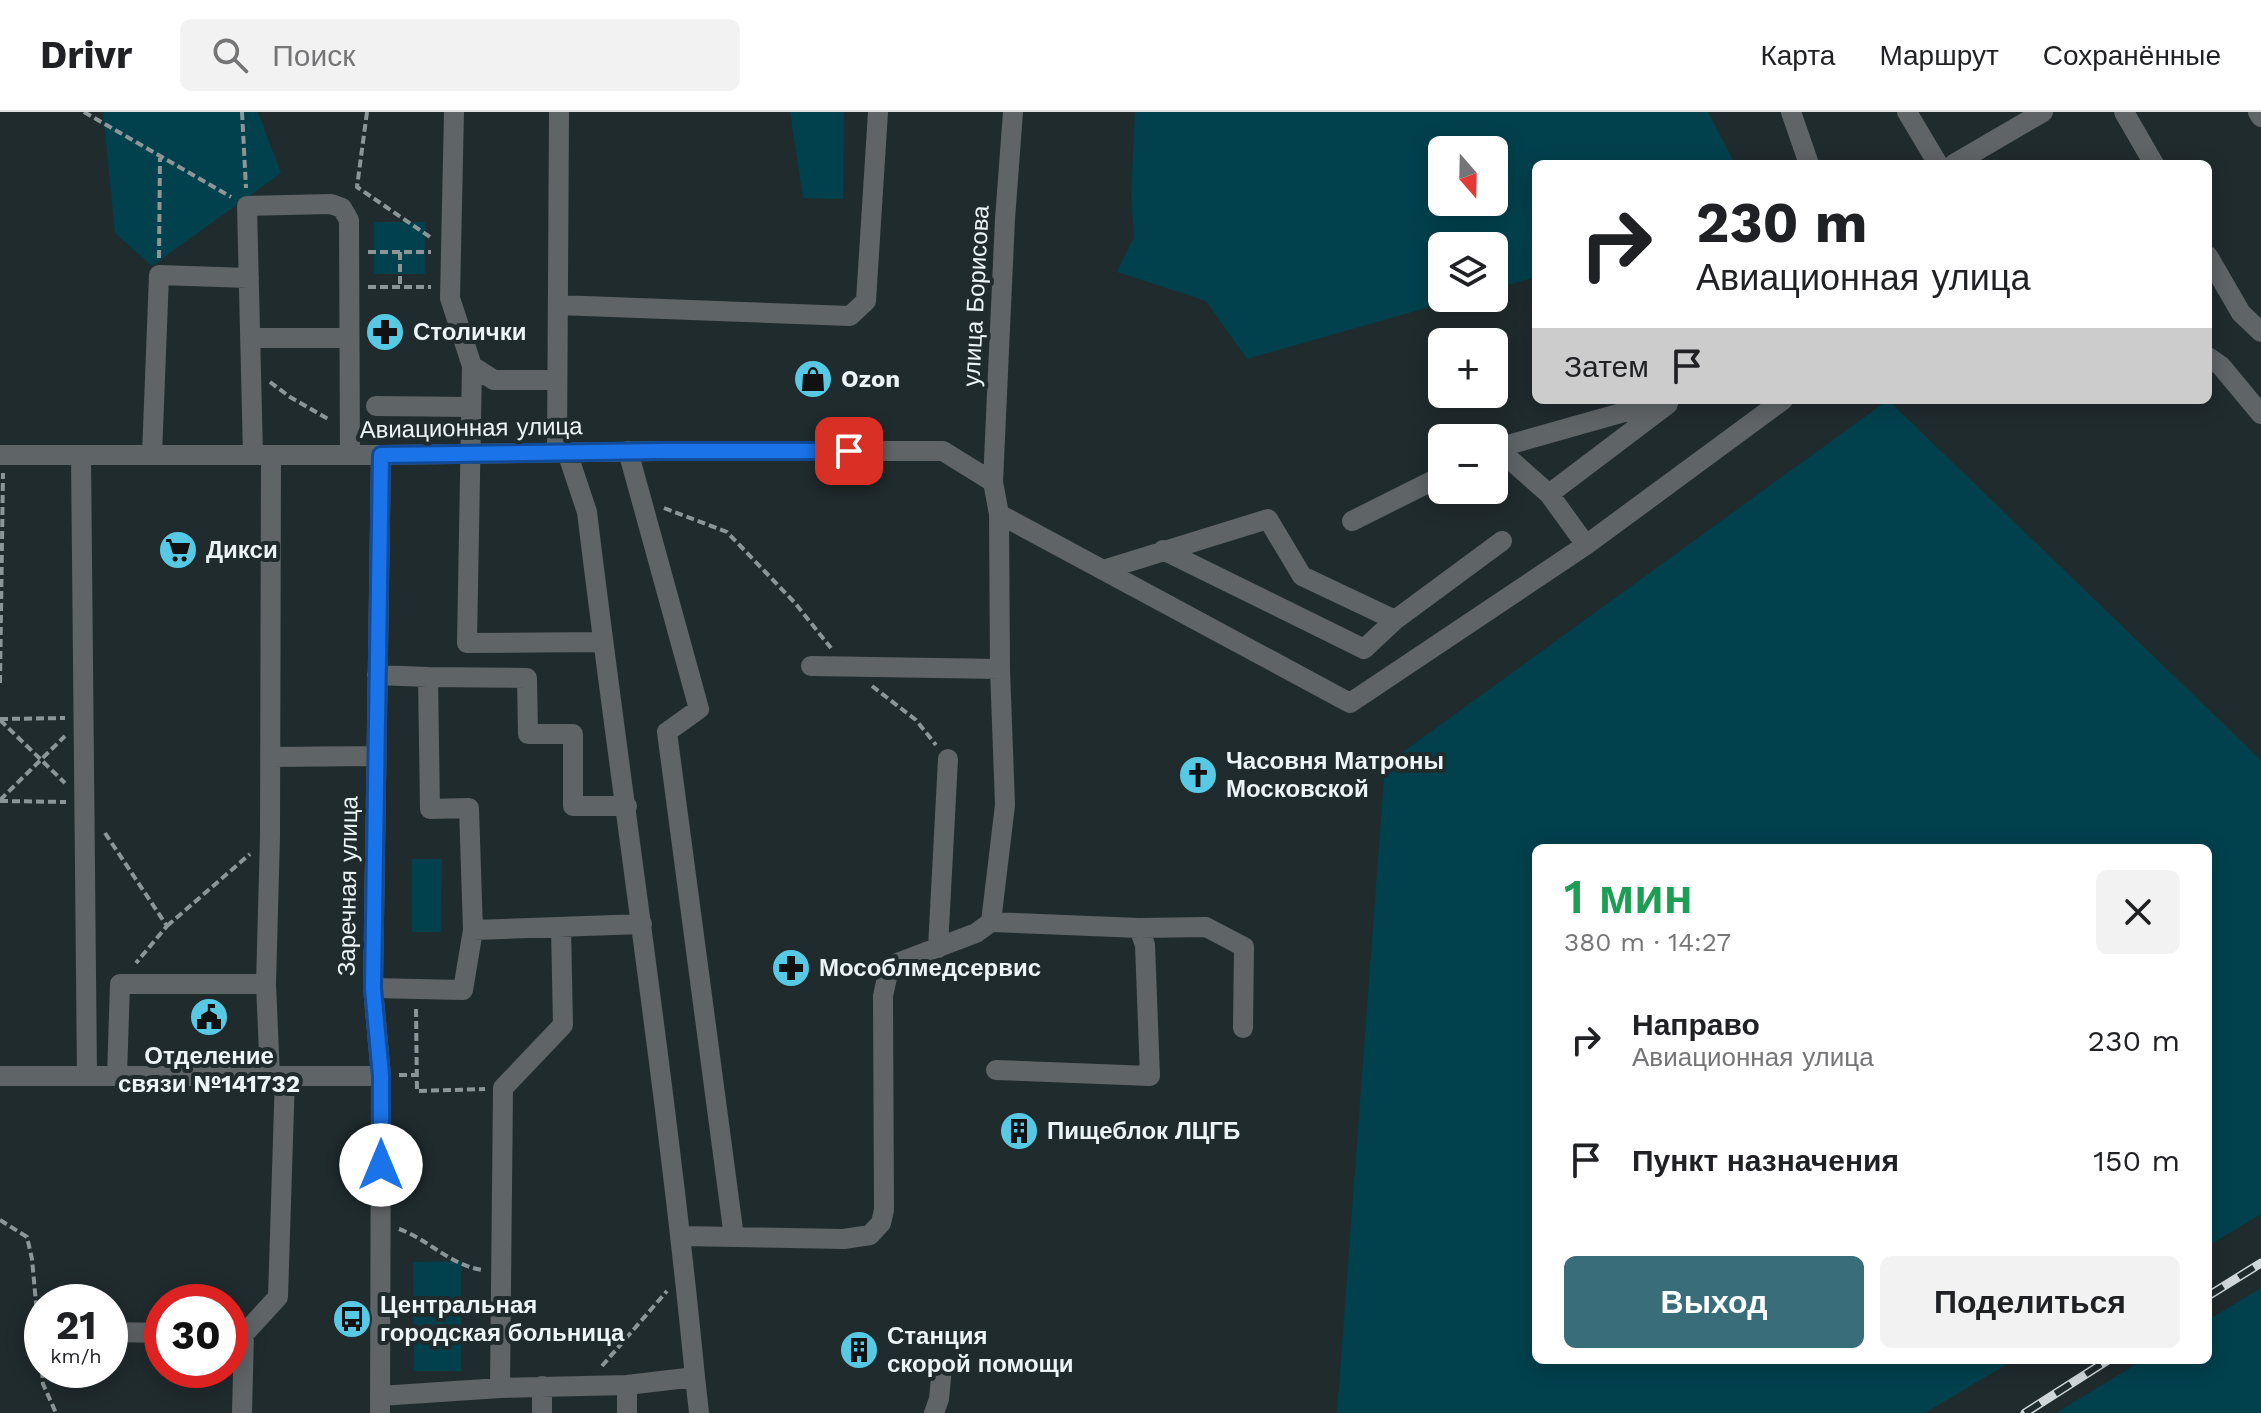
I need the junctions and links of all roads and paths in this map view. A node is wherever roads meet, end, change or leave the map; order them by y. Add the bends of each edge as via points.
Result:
1 (84, 112) edge
2 (242, 112) edge
3 (367, 112) edge
4 (454, 112) edge
5 (559, 112) edge
6 (878, 112) edge
7 (1013, 112) edge
8 (1791, 112) edge
9 (1907, 112) edge
10 (2043, 112) edge
11 (2124, 112) edge
12 (160, 156) junction
13 (1808, 160) edge
14 (1936, 160) edge
15 (1961, 160) edge
16 (2152, 160) edge
17 (247, 206) junction
18 (349, 252) junction
19 (400, 252) junction
20 (451, 252) junction
21 (2212, 263) edge
22 (159, 275) junction
23 (249, 278) junction
24 (400, 287) junction
25 (450, 287) junction
26 (349, 288) junction
27 (558, 305) junction
28 (2261, 332) edge
29 (250, 338) junction
30 (349, 338) junction
31 (2212, 360) edge
32 (472, 366) junction
33 (251, 367) junction
34 (557, 380) junction
35 (1653, 404) edge
36 (1669, 404) edge
37 (1778, 404) edge
38 (376, 406) dead end
39 (471, 407) junction
40 (2261, 414) edge
41 (350, 430) junction
42 (1508, 444) edge
43 (628, 451) junction
44 (562, 452) junction
45 (470, 454) junction
46 (2, 455) edge
47 (81, 455) junction
48 (152, 455) junction
49 (262, 455) junction
50 (350, 455) junction
51 (381, 455) junction
52 (1508, 459) edge
53 (993, 482) junction
54 (1428, 483) edge
55 (1549, 494) junction
56 (661, 507) dead end
57 (999, 514) junction
58 (1352, 521) dead end
59 (1502, 541) dead end
60 (1586, 545) junction
61 (1163, 550) junction
62 (1103, 570) junction
63 (1395, 620) junction
64 (603, 642) junction
65 (467, 643) junction
66 (845, 665) junction
67 (811, 666) dead end
68 (1000, 669) junction
69 (377, 675) junction
70 (428, 677) junction
71 (466, 677) junction
72 (0, 683) edge
73 (84, 717) junction
74 (0, 719) edge
75 (375, 756) junction
76 (271, 757) junction
77 (948, 759) joint
78 (0, 800) edge
79 (84, 802) junction
80 (627, 806) junction
81 (270, 836) junction
82 (991, 922) junction
83 (642, 924) junction
84 (167, 926) dead end
85 (561, 927) junction
86 (1139, 928) junction
87 (473, 930) junction
88 (938, 948) junction
89 (86, 976) junction
90 (120, 984) junction
91 (266, 984) junction
92 (373, 988) junction
93 (416, 989) junction
94 (1243, 1028) dead end
95 (996, 1070) dead end
96 (0, 1076) edge
97 (87, 1076) junction
98 (117, 1076) junction
99 (278, 1076) junction
100 (381, 1076) junction
101 (503, 1088) junction
102 (0, 1220) edge
103 (381, 1225) junction
104 (680, 1236) junction
105 (734, 1237) junction
106 (685, 1271) junction
107 (502, 1272) junction
108 (34, 1284) edge
109 (248, 1323) edge
110 (942, 1367) dead end
111 (695, 1377) junction
112 (627, 1385) junction
113 (542, 1386) junction
114 (585, 1386) junction
115 (45, 1388) edge
116 (240, 1388) edge
117 (500, 1388) junction
118 (380, 1405) edge
119 (56, 1413) edge
120 (242, 1413) edge
121 (542, 1413) edge
122 (627, 1413) edge
123 (699, 1413) edge
124 (934, 1413) edge

1 - 12 path
2 - 17 path
3 - 20 path via 357,187
4 - 20 street
5 - 27 street
6 - 27 street via 866,301 850,316
7 - 53 street, улица Борисова
8 - 13 street
9 - 14 street
10 - 15 street
11 - 16 street
12 - 17 path
12 - 22 path
17 - 18 street via 342,208 349,220
17 - 23 street
18 - 19 path
18 - 26 street
19 - 20 path
19 - 24 path
20 - 25 street
21 - 28 street via 2241,313
22 - 23 street
22 - 48 street
23 - 29 street
24 - 25 path
24 - 26 path
25 - 32 street
26 - 30 street
27 - 34 street
29 - 30 street
29 - 33 street
30 - 41 street
31 - 40 street
32 - 34 street via 494,380
32 - 39 street
33 - 41 path via 290,397
33 - 49 street
34 - 44 street
35 - 42 street
36 - 55 street
37 - 60 street
38 - 39 street
39 - 45 street
41 - 50 street
43 - 44 street, Авиационная улица
43 - 53 street, Авиационная улица via 943,451
43 - 105 street via 699,709 667,732
44 - 45 street, Авиационная улица
44 - 64 street via 587,512
45 - 51 street, Авиационная улица
45 - 65 street
46 - 47 street, Авиационная улица
46 - 72 path
47 - 48 street, Авиационная улица
47 - 73 street
48 - 49 street, Авиационная улица
49 - 50 street, Авиационная улица
49 - 76 street
50 - 51 street, Авиационная улица
51 - 69 street, Заречная улица
52 - 55 street
53 - 57 street, улица Борисова
54 - 58 street
55 - 60 street
56 - 66 path via 727,532
57 - 62 street
57 - 68 street, улица Борисова
59 - 63 street
60 - 62 street via 1350,703
61 - 62 street
61 - 63 street via 1364,649
61 - 63 street via 1268,519 1302,576
64 - 65 street
64 - 80 street
65 - 71 street
66 - 67 street
66 - 68 street
66 - 77 path via 916,720
68 - 82 street, улица Борисова via 1005,805
69 - 70 street
69 - 75 street, Заречная улица
70 - 71 street
70 - 87 street via 430,809 469,808
71 - 80 street via 527,678 528,734 573,734 573,806
73 - 74 path
73 - 78 path
73 - 79 street
75 - 76 street
75 - 92 street, Заречная улица
76 - 81 street
77 - 88 street
78 - 79 path
79 - 89 street
80 - 83 street
81 - 84 path
81 - 91 street
82 - 86 street
82 - 88 street
83 - 85 street
83 - 104 street
85 - 87 street
85 - 101 street via 563,1025
86 - 94 street via 1206,927 1244,947
86 - 95 street via 1145,945 1150,1076
87 - 93 street via 463,990
88 - 105 street via 897,963 888,973 883,996 884,1210 875,1232 844,1239
89 - 90 street
89 - 97 street
90 - 91 street
90 - 98 street
91 - 99 street
92 - 93 street
92 - 100 street, Заречная улица
93 - 101 path via 417,1091
96 - 97 street
97 - 98 street
98 - 99 street
99 - 100 street
99 - 109 street via 278,1297
100 - 103 street, Заречная улица
101 - 107 street
102 - 108 path via 27,1237
103 - 107 path via 416,1235 476,1269
103 - 118 street, Заречная улица
104 - 105 street
104 - 106 street
106 - 111 street
106 - 114 path
107 - 117 street
110 - 124 street
111 - 112 street
111 - 123 street
112 - 114 street
112 - 122 street
113 - 114 street
113 - 117 street
113 - 121 street
115 - 119 path
116 - 120 street
117 - 118 street

